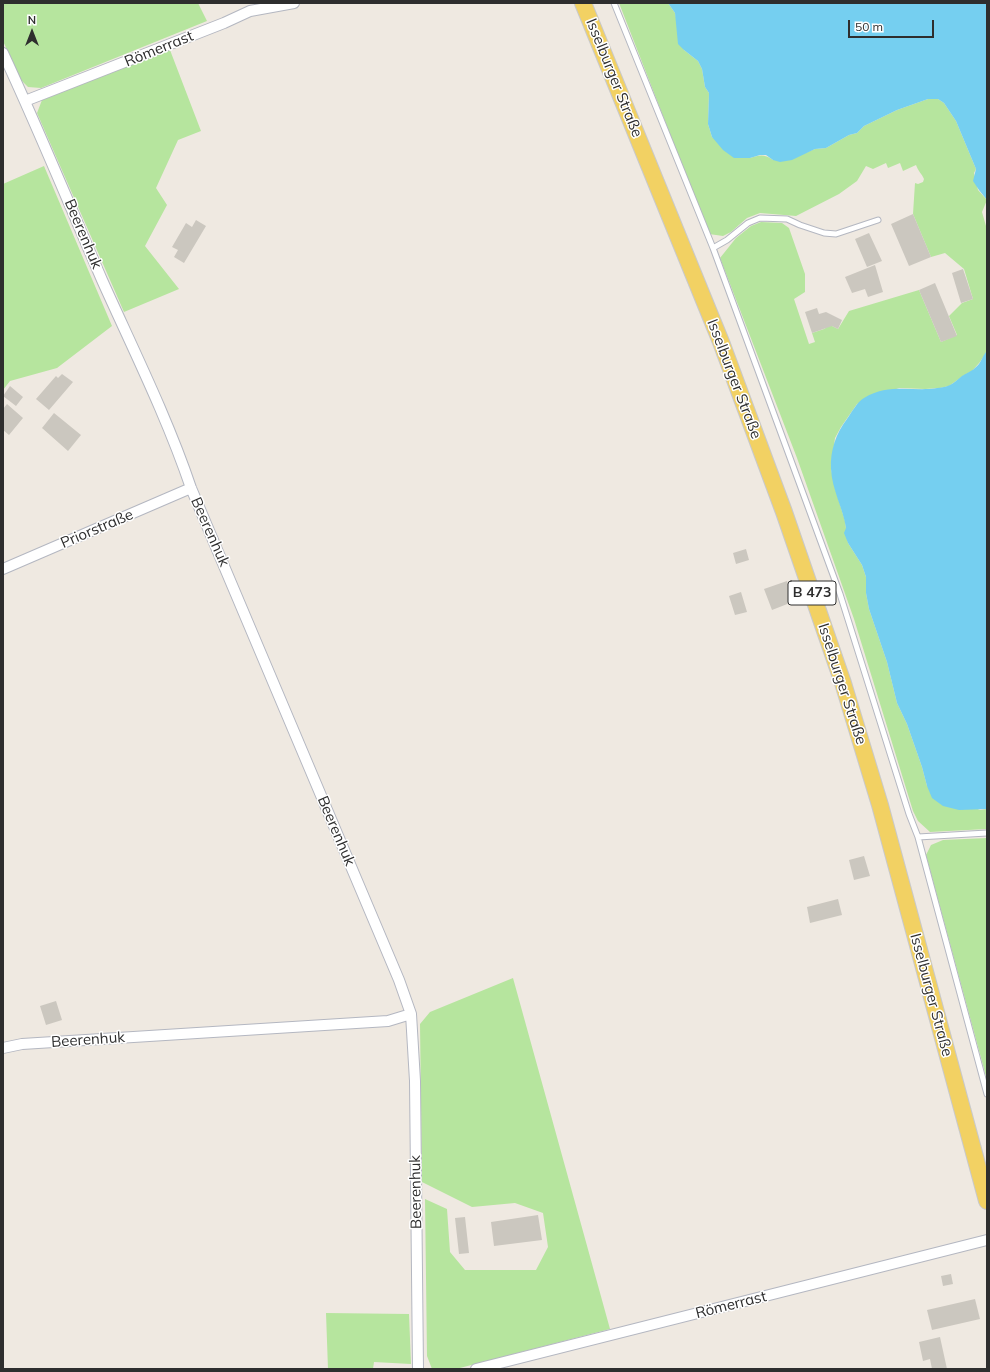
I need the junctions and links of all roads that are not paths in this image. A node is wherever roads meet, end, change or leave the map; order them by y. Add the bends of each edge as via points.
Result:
1 (294, 3) edge
2 (583, 3) edge
3 (614, 3) edge
4 (3, 53) edge
5 (25, 101) junction
6 (878, 220) dead end
7 (713, 248) junction
8 (191, 488) junction
9 (3, 569) edge
10 (987, 833) edge
11 (918, 837) junction
12 (411, 1014) junction
13 (3, 1048) edge
14 (987, 1094) edge
15 (987, 1201) edge
16 (987, 1240) edge
17 (418, 1369) edge
18 (476, 1369) edge

1 - 5 street, Römerrast via 250,11
2 - 15 main road, Isselburger Straße / B 473 via 721,342 784,512 843,683 880,805
3 - 7 lane
4 - 5 street, Beerenhuk
5 - 8 street, Beerenhuk via 178,452
6 - 7 lane via 836,234 824,233 787,220 760,218 748,223
7 - 11 lane via 840,594
8 - 9 street, Priorstraße
8 - 12 street, Beerenhuk via 400,980
10 - 11 lane
11 - 14 lane
12 - 13 street, Beerenhuk via 388,1021 22,1044
12 - 17 street, Beerenhuk via 415,1081
16 - 18 street, Römerrast

